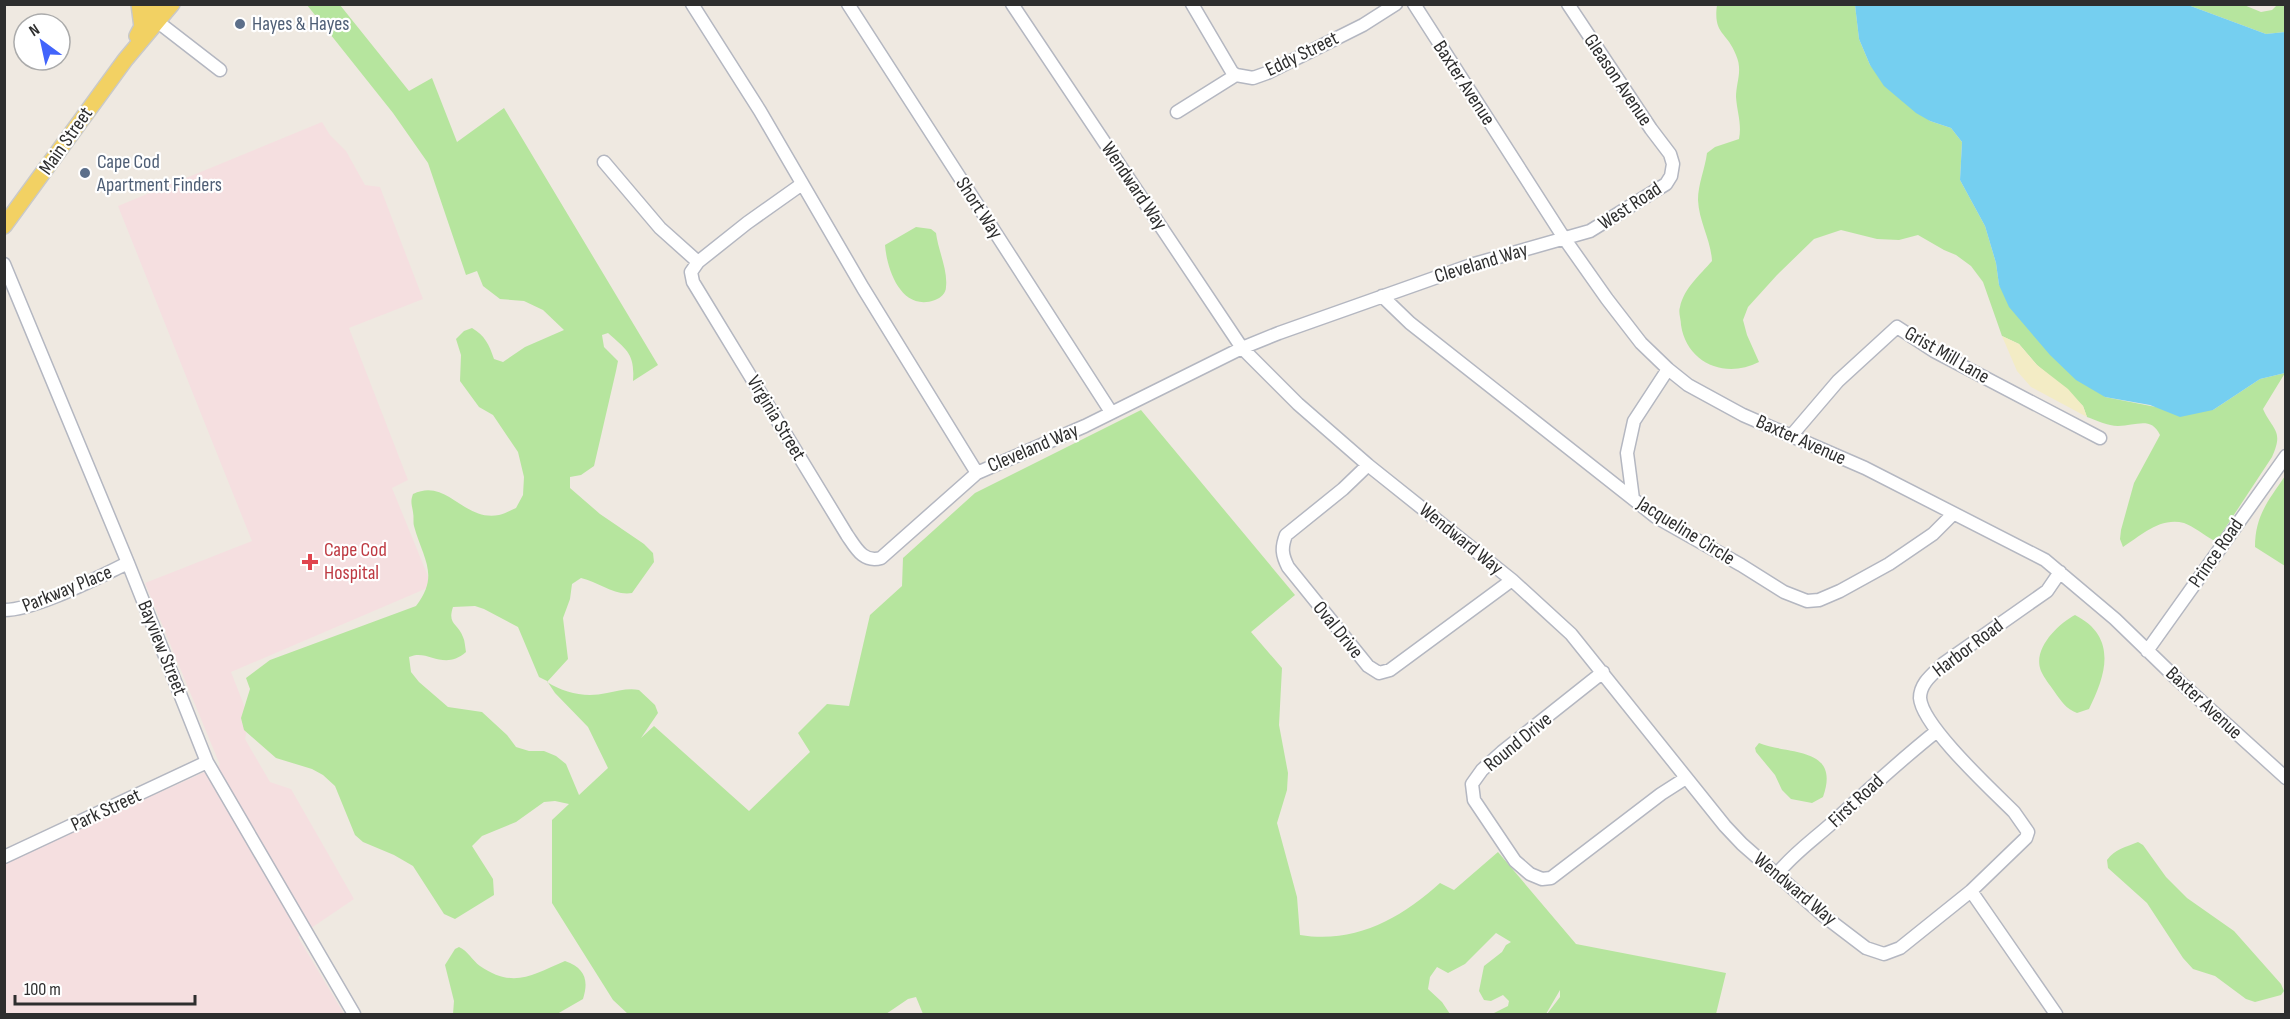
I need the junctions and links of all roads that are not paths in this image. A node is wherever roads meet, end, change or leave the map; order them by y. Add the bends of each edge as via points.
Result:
1 (139, 4) edge
2 (154, 4) edge
3 (172, 4) edge
4 (692, 4) edge
5 (848, 4) edge
6 (1012, 4) edge
7 (1192, 4) edge
8 (1395, 4) edge
9 (1413, 4) edge
10 (1568, 4) edge
11 (158, 22) junction
12 (142, 27) junction
13 (127, 57) junction
14 (220, 70) dead end
15 (1236, 75) junction
16 (1177, 112) dead end
17 (1670, 154) joint
18 (604, 162) dead end
19 (802, 184) junction
20 (4, 226) edge
21 (1564, 238) junction
22 (698, 262) junction
23 (4, 264) edge
24 (1382, 296) junction
25 (1242, 348) junction
26 (1668, 369) junction
27 (1111, 412) junction
28 (1791, 436) junction
29 (2100, 438) dead end
30 (2286, 456) edge
31 (1368, 465) junction
32 (977, 473) junction
33 (1633, 499) junction
34 (1953, 514) junction
35 (128, 563) junction
36 (2060, 572) junction
37 (1512, 580) junction
38 (4, 610) edge
39 (2147, 651) junction
40 (1603, 672) junction
41 (1937, 731) junction
42 (207, 762) junction
43 (1686, 778) junction
44 (2286, 778) edge
45 (2019, 847) joint
46 (4, 857) edge
47 (1778, 873) junction
48 (1971, 891) junction
49 (354, 1014) edge
50 (2056, 1014) edge

1 - 12 main road
2 - 12 main road, Main Street
3 - 11 main road, Main Street
4 - 19 street, Cleveland Way
5 - 27 street, Short Way
6 - 25 street, Wendward Way
7 - 15 street
8 - 15 street, Eddy Street via 1267,73 1253,78
9 - 21 street, Baxter Avenue
10 - 17 street, Gleason Avenue
11 - 13 main road, Main Street
11 - 14 street
12 - 13 main road, Main Street
13 - 20 main road, Main Street
15 - 16 street, Eddy Street
17 - 21 street, West Road via 1673,164 1666,184 1590,231
18 - 22 street via 660,228
19 - 22 street
19 - 32 street, Cleveland Way
21 - 24 street, Cleveland Way
21 - 26 street, Baxter Avenue via 1622,320
22 - 32 street, Virginia Street via 691,272 693,282 847,535 866,558 881,558
23 - 35 street, Bayview Street
24 - 25 street, Cleveland Way
24 - 33 street, Jacqueline Circle via 1410,323
25 - 27 street, Cleveland Way
25 - 31 street, Wendward Way
26 - 28 street, Baxter Avenue via 1710,398
26 - 33 street via 1634,421 1627,453
27 - 32 street, Cleveland Way
28 - 29 street, Grist Mill Lane via 1838,381 1897,327 1934,351
28 - 34 street, Baxter Avenue via 1865,468
30 - 39 street, Prince Road
31 - 37 street, Wendward Way
31 - 37 street, Oval Drive via 1286,535 1282,554 1288,567 1368,666 1379,673 1390,670
33 - 34 street, Jacqueline Circle via 1656,517 1784,592 1807,601 1840,591 1881,569 1933,534
34 - 36 street, Baxter Avenue via 2023,547
35 - 38 street, Parkway Place via 53,597
35 - 42 street, Bayview Street
36 - 39 street, Baxter Avenue
36 - 41 street, Harbor Road via 2047,591 1943,664 1922,686 1924,711
37 - 40 street, Wendward Way via 1571,634
39 - 44 street, Baxter Avenue
40 - 43 street, Wendward Way
40 - 43 street, Round Drive via 1502,752 1472,784 1480,809 1515,861 1530,874 1551,878
41 - 45 street, Harbor Road via 2026,827 2026,838
41 - 47 street, First Road via 1883,775
42 - 46 street, Park Street
42 - 49 street, Bayview Street
43 - 47 street, Wendward Way via 1742,844
45 - 48 street, Wendward Way
47 - 48 street, Wendward Way via 1824,916 1866,948 1884,954 1900,948
48 - 50 street

